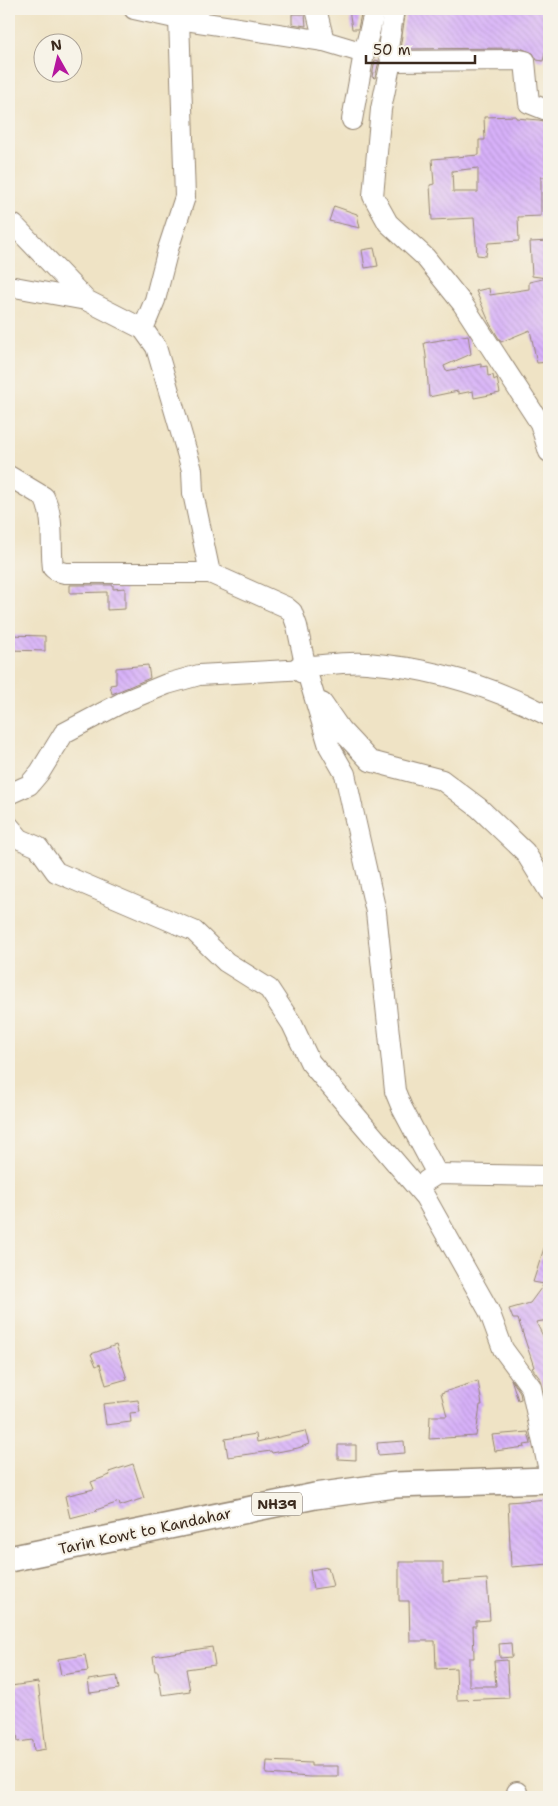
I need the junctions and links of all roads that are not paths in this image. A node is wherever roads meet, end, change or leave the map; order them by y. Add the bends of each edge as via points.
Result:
1 (134, 9) edge
2 (316, 9) edge
3 (375, 9) edge
4 (394, 9) edge
5 (179, 18) junction
6 (324, 41) junction
7 (364, 53) junction
8 (390, 61) junction
9 (549, 111) edge
10 (352, 120) dead end
11 (11, 220) edge
12 (9, 286) edge
13 (86, 300) junction
14 (143, 329) junction
15 (545, 416) edge
16 (549, 452) edge
17 (9, 476) edge
18 (210, 573) junction
19 (306, 669) junction
20 (549, 716) edge
21 (9, 794) edge
22 (13, 834) edge
23 (549, 891) edge
24 (437, 1174) junction
25 (549, 1176) edge
26 (416, 1186) junction
27 (549, 1471) edge
28 (549, 1480) edge
29 (9, 1559) edge

1 - 5 street
2 - 6 street
3 - 7 street
4 - 8 street via 388,48
5 - 6 street
5 - 14 street via 185,197 155,300
6 - 7 street
7 - 10 street
8 - 9 street via 525,61 529,103
8 - 15 street via 373,196 388,223 425,257
11 - 13 street
12 - 13 street
13 - 14 street
14 - 18 street via 156,347 192,470 193,493
15 - 16 street
17 - 18 street via 47,502 53,568 57,571
18 - 19 street via 292,612
19 - 21 street via 199,675 123,702 64,733 29,785
19 - 24 street via 329,746 345,774 376,912 395,1091
20 - 23 street via 486,687 430,672 365,662 298,668 340,729 370,761 442,780 479,808 526,852
22 - 26 street via 38,847 56,872 194,932 226,962 269,989 292,1024 310,1062
24 - 25 street
24 - 26 street
26 - 27 street via 490,1311 503,1349 531,1387
28 - 29 main road, Tarin Kowt to Kandahar / NH39 via 395,1485 314,1496

